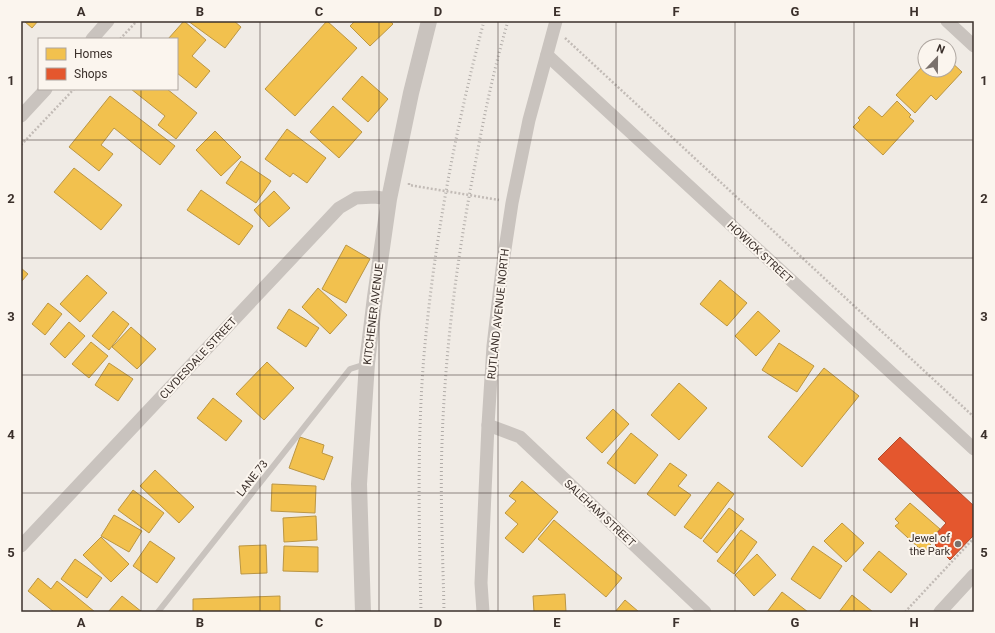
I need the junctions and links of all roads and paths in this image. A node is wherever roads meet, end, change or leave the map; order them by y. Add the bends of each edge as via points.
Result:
1 (108, 21) edge
2 (137, 21) edge
3 (429, 21) edge
4 (556, 21) edge
5 (947, 21) edge
6 (563, 36) dead end
7 (93, 38) edge
8 (121, 38) edge
9 (974, 46) edge
10 (547, 55) junction
11 (45, 90) edge
12 (73, 90) edge
13 (21, 116) edge
14 (21, 145) edge
15 (410, 179) dead end
16 (389, 199) junction
17 (503, 201) dead end
18 (367, 363) junction
19 (974, 417) edge
20 (488, 425) junction
21 (974, 449) edge
22 (974, 538) edge
23 (21, 546) edge
24 (974, 575) edge
25 (158, 612) edge
26 (363, 612) edge
27 (483, 612) edge
28 (705, 612) edge
29 (905, 612) edge
30 (940, 612) edge

1 - 7 street
2 - 8 path
3 - 16 street, KITCHENER AVENUE
4 - 10 street, RUTLAND AVENUE NORTH
5 - 9 street
6 - 19 path
10 - 20 street, RUTLAND AVENUE NORTH via 529,120 511,210 493,346
10 - 21 street, HOWICK STREET
11 - 13 street
12 - 14 path
15 - 17 path via 409,185
16 - 18 street, KITCHENER AVENUE
16 - 23 street, CLYDESDALE STREET via 356,198 339,208
18 - 25 lane, LANE 73 via 350,369
18 - 26 street, KITCHENER AVENUE via 359,484
20 - 27 street, RUTLAND AVENUE NORTH via 481,583
20 - 28 street, SALEHAM STREET via 520,437
22 - 29 path
24 - 30 street

